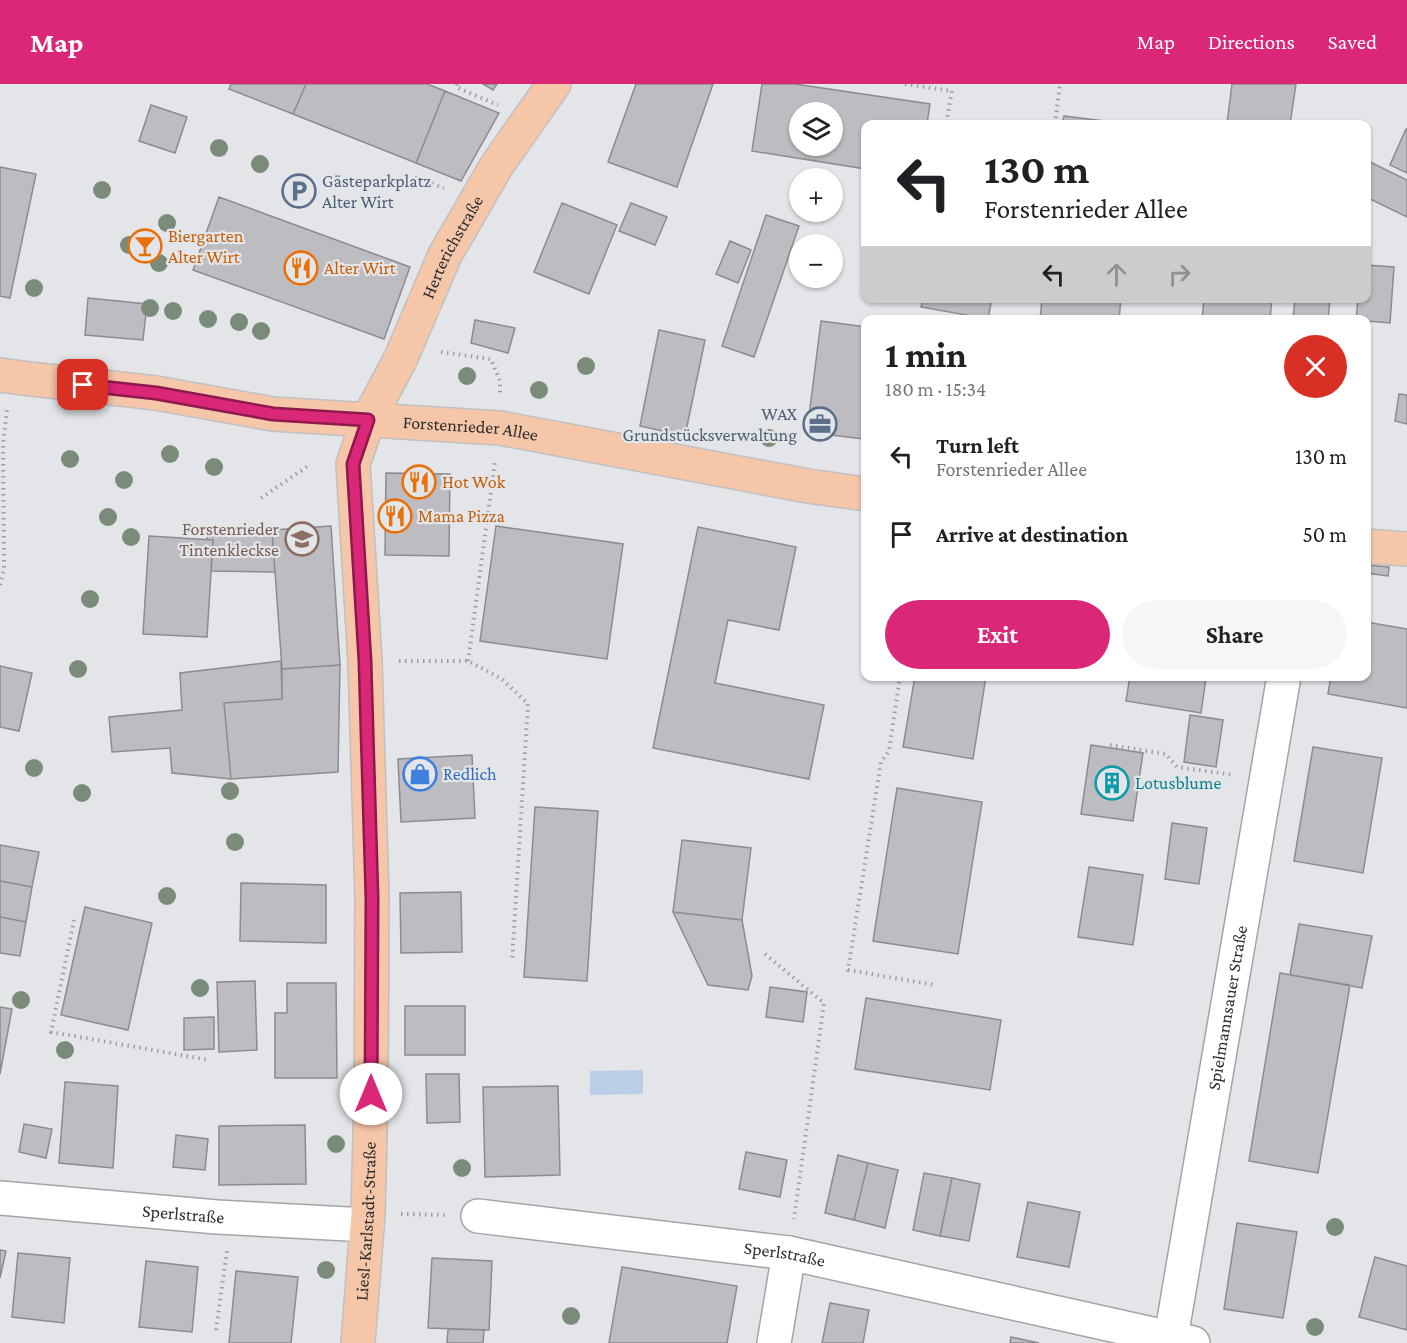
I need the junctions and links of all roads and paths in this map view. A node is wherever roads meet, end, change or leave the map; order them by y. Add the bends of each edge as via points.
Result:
1 (457, 84) edge
2 (554, 84) edge
3 (906, 84) edge
4 (1060, 84) edge
5 (947, 120) edge
6 (1056, 120) edge
7 (527, 122) junction
8 (440, 352) dead end
9 (5, 375) edge
10 (368, 420) junction
11 (500, 428) junction
12 (308, 466) dead end
13 (861, 493) edge
14 (261, 498) dead end
15 (1371, 546) edge
16 (1407, 549) edge
17 (0, 585) edge
18 (365, 661) junction
19 (468, 661) junction
20 (899, 681) edge
21 (1283, 681) edge
22 (1110, 745) dead end
23 (1266, 780) junction
24 (74, 920) dead end
25 (765, 954) dead end
26 (512, 961) dead end
27 (935, 985) dead end
28 (209, 1060) dead end
29 (0, 1198) edge
30 (478, 1215) joint
31 (231, 1218) junction
32 (368, 1219) junction
33 (789, 1253) junction
34 (216, 1330) dead end
35 (1178, 1341) edge
36 (358, 1343) edge
37 (774, 1343) edge

1 - 7 path via 456,87
2 - 7 main road, Herterichstraße
3 - 5 path via 952,91
4 - 6 path
7 - 10 main road, Herterichstraße via 445,255 400,360
8 - 11 path via 491,359 500,381
9 - 10 main road, Forstenrieder Allee via 156,393 273,414
9 - 17 path via 4,568
10 - 11 main road, Forstenrieder Allee
10 - 18 main road, Liesl-Karlstadt-Straße via 353,464
11 - 13 main road, Forstenrieder Allee
11 - 19 path
12 - 14 path
15 - 16 main road
18 - 19 path
18 - 32 main road, Liesl-Karlstadt-Straße via 372,898
19 - 26 path via 502,679 528,704
20 - 27 path via 889,751 881,762 848,970
21 - 23 street, Spielmannsauer Straße
22 - 23 path via 1166,754 1177,767
23 - 35 street, Spielmannsauer Straße
24 - 28 path via 51,1032
25 - 33 path via 824,1004
29 - 31 street, Sperlstraße
30 - 32 path
30 - 33 street, Sperlstraße
31 - 32 street, Sperlstraße
31 - 34 path
32 - 36 main road, Liesl-Karlstadt-Straße
33 - 35 street, Sperlstraße
33 - 37 street

